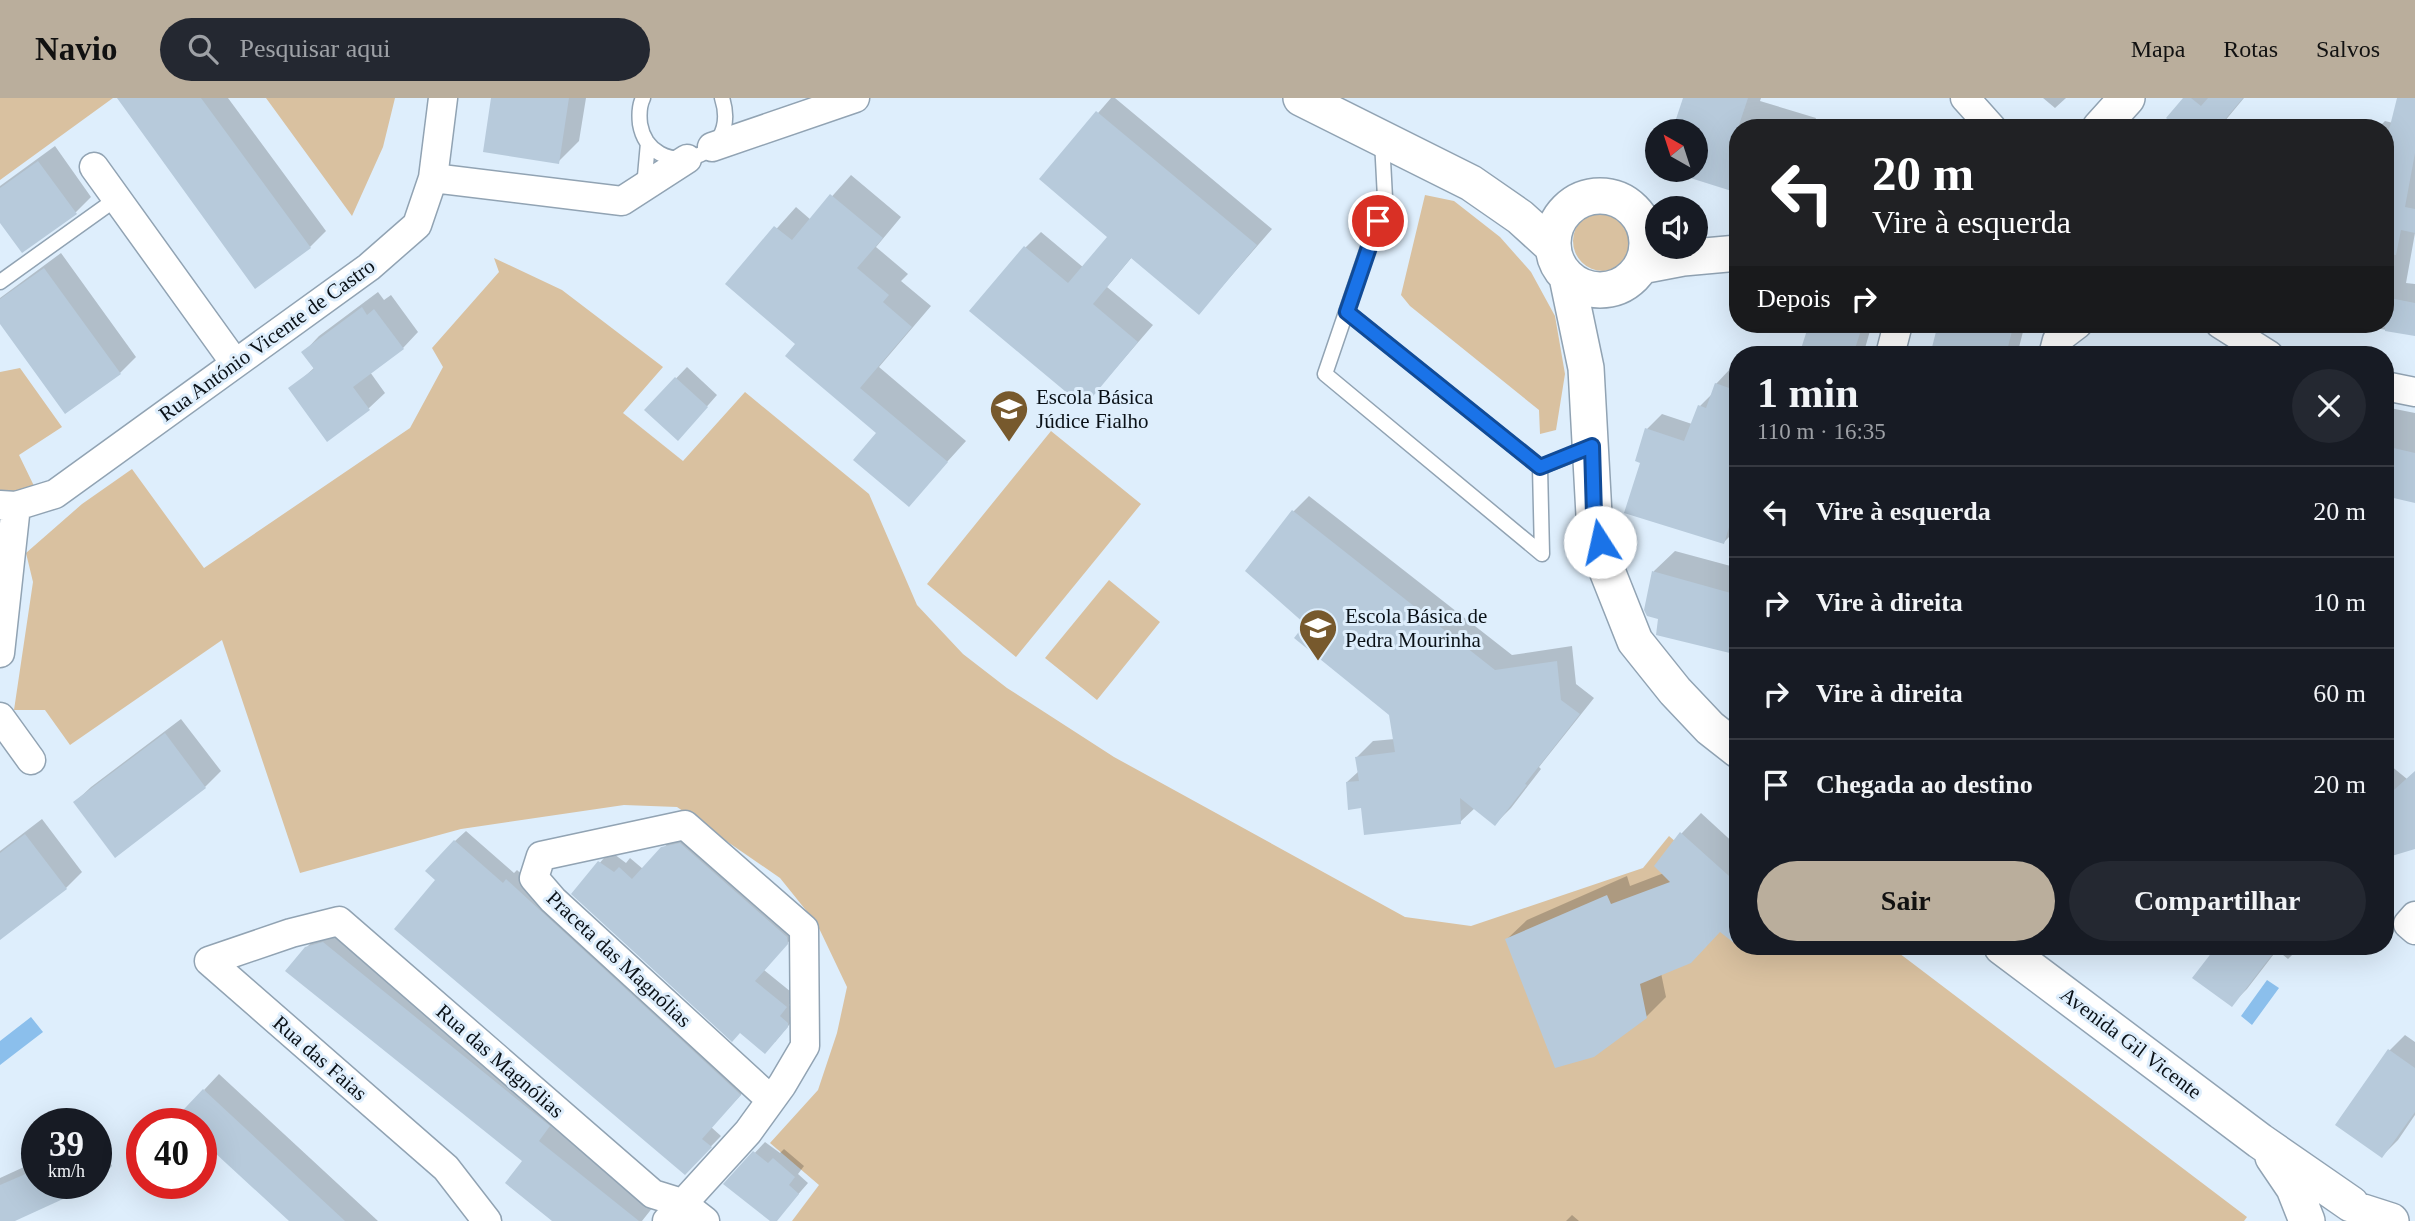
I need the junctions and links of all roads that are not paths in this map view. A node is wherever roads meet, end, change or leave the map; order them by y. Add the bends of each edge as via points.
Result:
1 (443, 98) edge
2 (643, 98) edge
3 (722, 98) edge
4 (847, 98) edge
5 (854, 98) edge
6 (1301, 98) edge
7 (1965, 98) edge
8 (2127, 98) edge
9 (1984, 119) edge
10 (2108, 119) edge
11 (1382, 139) junction
12 (648, 143) junction
13 (712, 147) junction
14 (687, 159) junction
15 (94, 167) dead end
16 (433, 178) junction
17 (1471, 183) junction
18 (644, 189) junction
19 (117, 199) junction
20 (1576, 202) junction
21 (1645, 220) edge
22 (1708, 243) edge
23 (1729, 249) edge
24 (1729, 253) edge
25 (1645, 257) edge
26 (1560, 262) junction
27 (1641, 266) junction
28 (0, 282) edge
29 (1601, 290) junction
30 (1347, 312) junction
31 (2066, 333) edge
32 (2232, 333) edge
33 (2055, 346) edge
34 (2249, 346) edge
35 (235, 363) junction
36 (1586, 368) junction
37 (2394, 388) edge
38 (2415, 392) edge
39 (1592, 446) junction
40 (1540, 467) junction
41 (8, 506) edge
42 (0, 653) edge
43 (0, 717) edge
44 (1729, 743) edge
45 (32, 761) dead end
46 (2415, 916) edge
47 (2415, 930) edge
48 (291, 933) joint
49 (2012, 955) edge
50 (770, 1099) junction
51 (2260, 1141) junction
52 (675, 1212) edge
53 (2368, 1214) edge
54 (487, 1221) edge
55 (705, 1221) edge
56 (2309, 1221) edge

1 - 16 street, Rua António Vicente de Castro
2 - 12 lane via 639,116
3 - 13 lane via 725,123
4 - 5 lane
5 - 13 street
6 - 11 street
7 - 9 street
8 - 10 street
11 - 17 street
11 - 30 lane via 1385,198
12 - 14 lane via 659,153
12 - 18 lane
13 - 14 lane
14 - 18 street
15 - 19 street
16 - 18 street via 622,201
16 - 35 street, Rua António Vicente de Castro via 417,225 369,267
17 - 20 street via 1513,196
17 - 26 street via 1520,217
19 - 28 lane
19 - 35 street
20 - 21 street via 1606,196 1634,209
20 - 26 street via 1565,211 1553,234
22 - 23 street
24 - 27 street
25 - 27 street
26 - 29 street via 1577,284
26 - 36 street
27 - 29 street via 1631,279
29 - 36 street
30 - 40 lane
30 - 40 lane via 1325,374 1542,554
31 - 33 street
32 - 34 street
35 - 41 street, Rua António Vicente de Castro via 55,494
36 - 39 street
37 - 38 street
39 - 40 lane
39 - 44 street via 1594,515 1606,568 1635,641 1675,691
41 - 42 street
43 - 45 street
46 - 47 street via 2408,925
48 - 52 street, Rua das Magnólias via 339,921
48 - 54 street, Rua das Faias via 209,961 446,1168
49 - 51 street, Avenida Gil Vicente
50 - 50 street, Praceta das Magnólias via 804,1046 804,929 685,825 541,856 534,878 554,900
50 - 52 street via 748,1132
51 - 53 street, Avenida Gil Vicente
51 - 56 street via 2294,1188
52 - 55 street, Rua das Magnólias
53 - 56 street via 2341,1202 2331,1203

